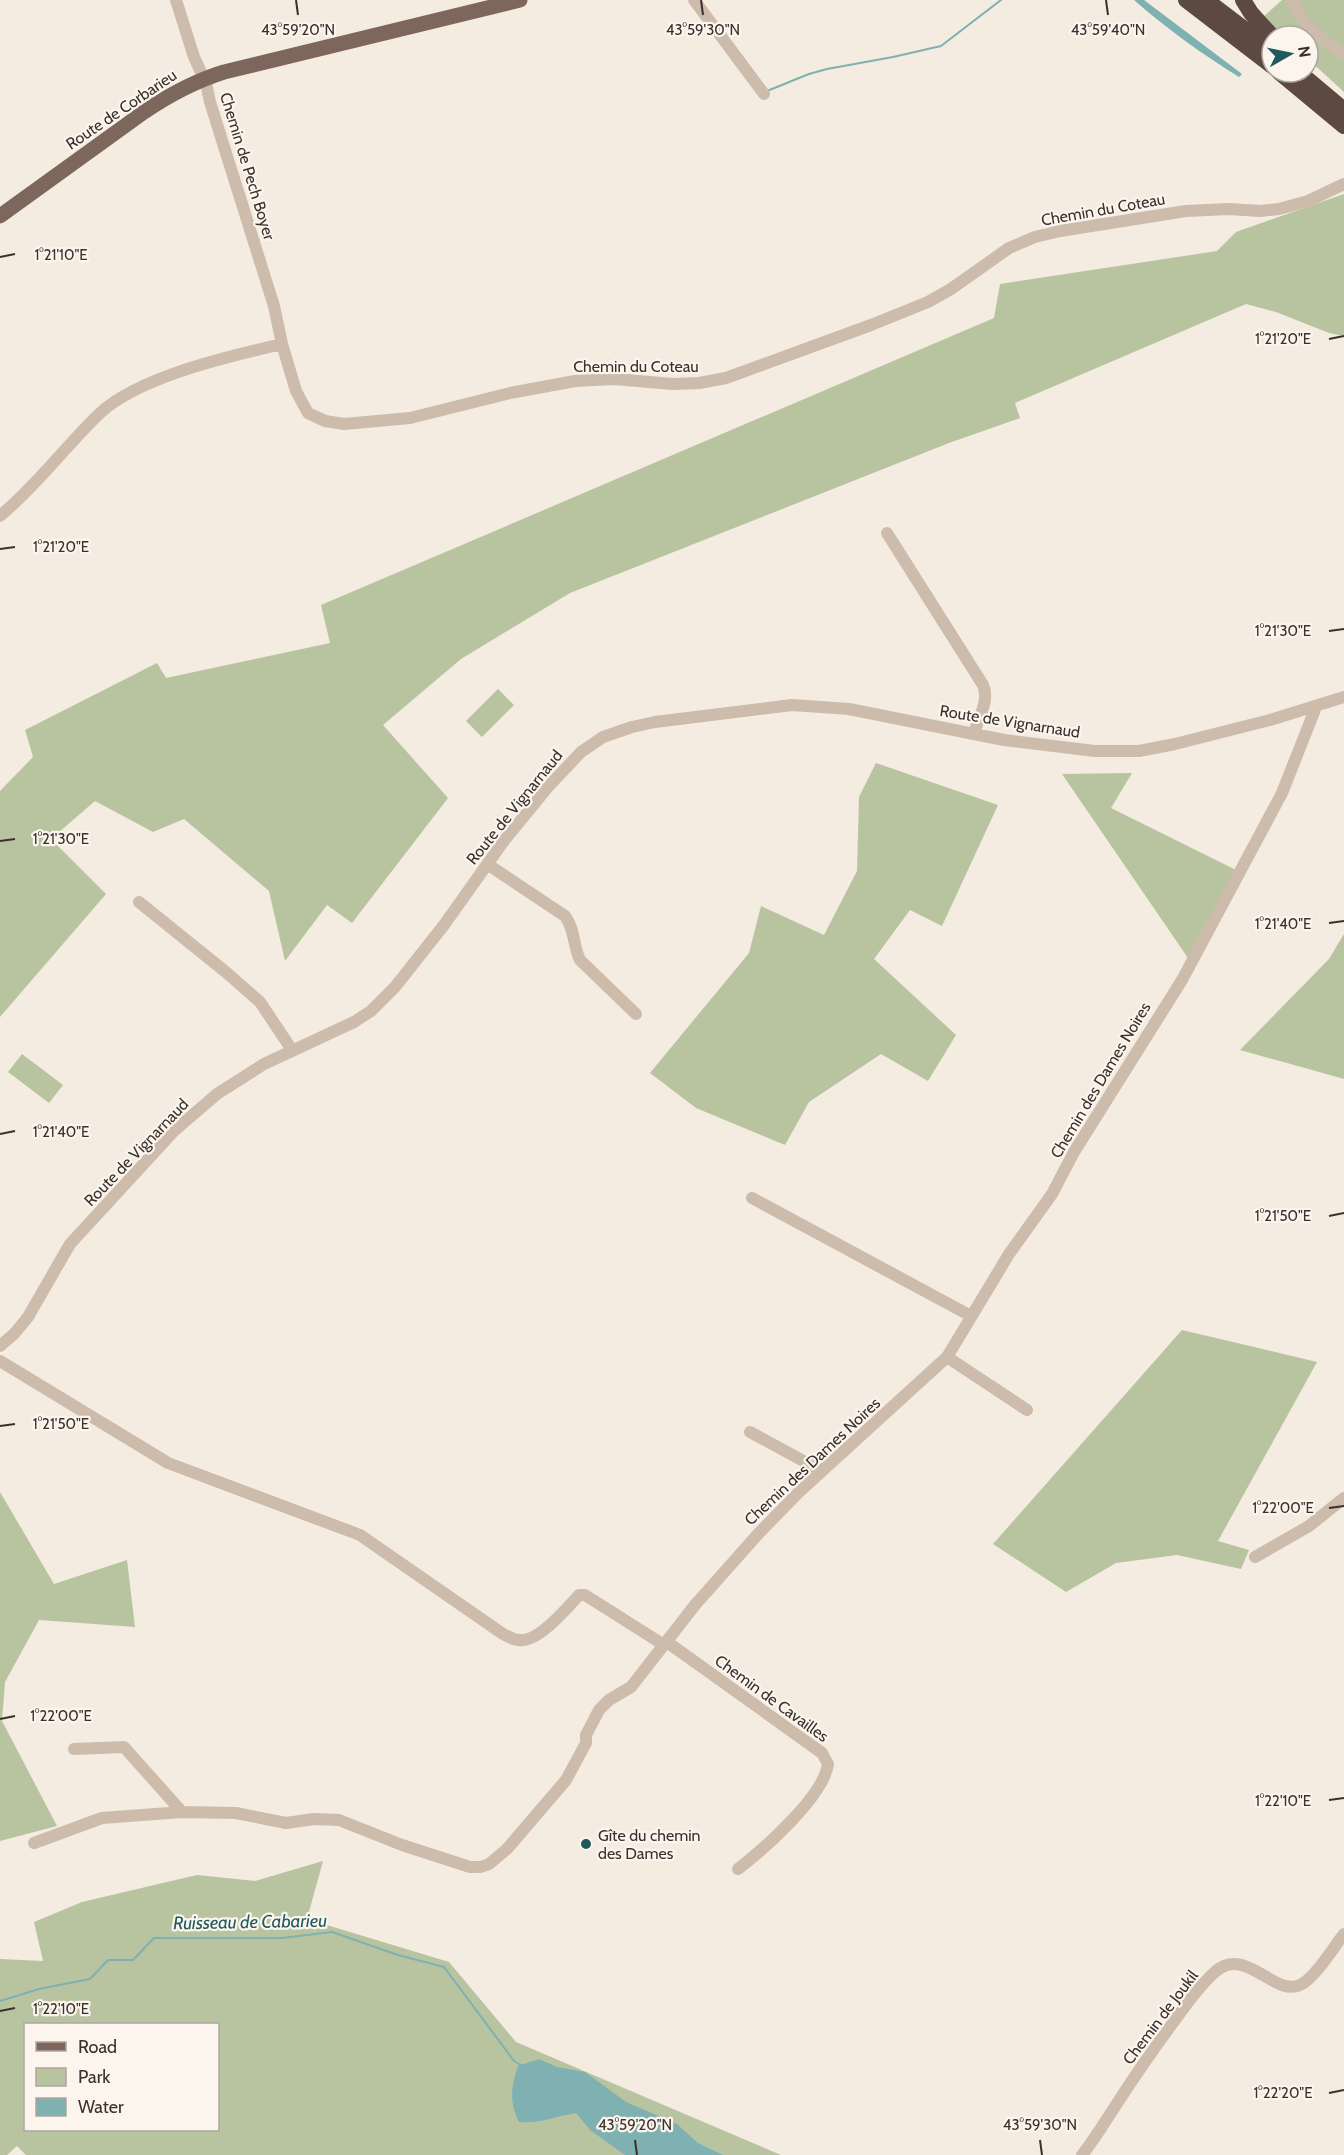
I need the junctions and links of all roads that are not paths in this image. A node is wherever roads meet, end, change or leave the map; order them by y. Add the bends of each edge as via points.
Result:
1 (176, 0) edge
2 (520, 0) edge
3 (694, 0) edge
4 (1186, 0) edge
5 (1206, 0) edge
6 (1243, 0) edge
7 (1292, 0) edge
8 (1261, 24) edge
9 (1260, 41) edge
10 (1344, 55) edge
11 (1260, 57) edge
12 (204, 79) junction
13 (1320, 82) edge
14 (1293, 84) edge
15 (1314, 84) edge
16 (764, 94) dead end
17 (1344, 108) edge
18 (1344, 126) edge
19 (1344, 184) edge
20 (0, 216) edge
21 (282, 344) junction
22 (0, 516) edge
23 (887, 533) dead end
24 (1344, 697) edge
25 (1316, 707) junction
26 (974, 734) junction
27 (487, 864) junction
28 (139, 902) dead end
29 (636, 1014) dead end
30 (292, 1050) junction
31 (752, 1198) dead end
32 (971, 1316) junction
33 (0, 1346) edge
34 (947, 1357) junction
35 (0, 1361) edge
36 (1027, 1410) dead end
37 (750, 1432) dead end
38 (822, 1471) junction
39 (1344, 1498) edge
40 (1255, 1557) dead end
41 (665, 1643) junction
42 (74, 1749) dead end
43 (182, 1812) junction
44 (34, 1843) dead end
45 (738, 1869) dead end
46 (1344, 1934) edge
47 (1082, 2155) edge

1 - 12 street, Chemin de Pech Boyer
2 - 12 main road, Route de Corbarieu
3 - 16 street
4 - 11 highway
5 - 9 highway
6 - 8 highway
7 - 10 street via 1311,30
12 - 20 main road, Route de Corbarieu via 144,112
12 - 21 street, Chemin de Pech Boyer via 274,306
13 - 17 highway
14 - 18 highway
15 - 17 highway
19 - 21 street, Chemin du Coteau via 1279,209 1186,211 1035,237 1009,248 928,302 726,378 699,383 575,381 410,418 344,424 308,413 296,392
21 - 22 street via 162,378 116,401
23 - 26 street via 986,691
24 - 25 street, Route de Vignarnaud
25 - 26 street, Route de Vignarnaud via 1139,751 1095,752
25 - 32 street, Chemin des Dames Noires via 1282,793 1182,980 1074,1152 1052,1194
26 - 27 street, Route de Vignarnaud via 849,709 792,705 632,727 603,737 581,752
27 - 29 street via 565,916 580,960
27 - 30 street, Route de Vignarnaud via 444,925 371,1011
28 - 30 street via 260,1002
30 - 33 street, Route de Vignarnaud via 217,1094 174,1131 70,1244 28,1317
31 - 32 street
32 - 34 street, Chemin des Dames Noires
34 - 36 street
34 - 38 street, Chemin des Dames Noires
35 - 41 street via 168,1463 360,1535 514,1639 532,1639 579,1595 585,1595
37 - 38 street
38 - 41 street, Chemin des Dames Noires via 755,1537
39 - 40 street via 1310,1526
41 - 43 street, Chemin des Dames Noires via 631,1687 599,1710 566,1780 507,1850 481,1867 402,1845 339,1820 286,1823 236,1813
41 - 45 street, Chemin de Cavailles via 822,1753 828,1764 827,1774 808,1803
42 - 43 street via 124,1747
43 - 44 street, Chemin des Dames Noires via 102,1818
46 - 47 street, Chemin de Joukil via 1298,1987 1285,1986 1247,1966 1234,1964 1215,1972 1191,1997

